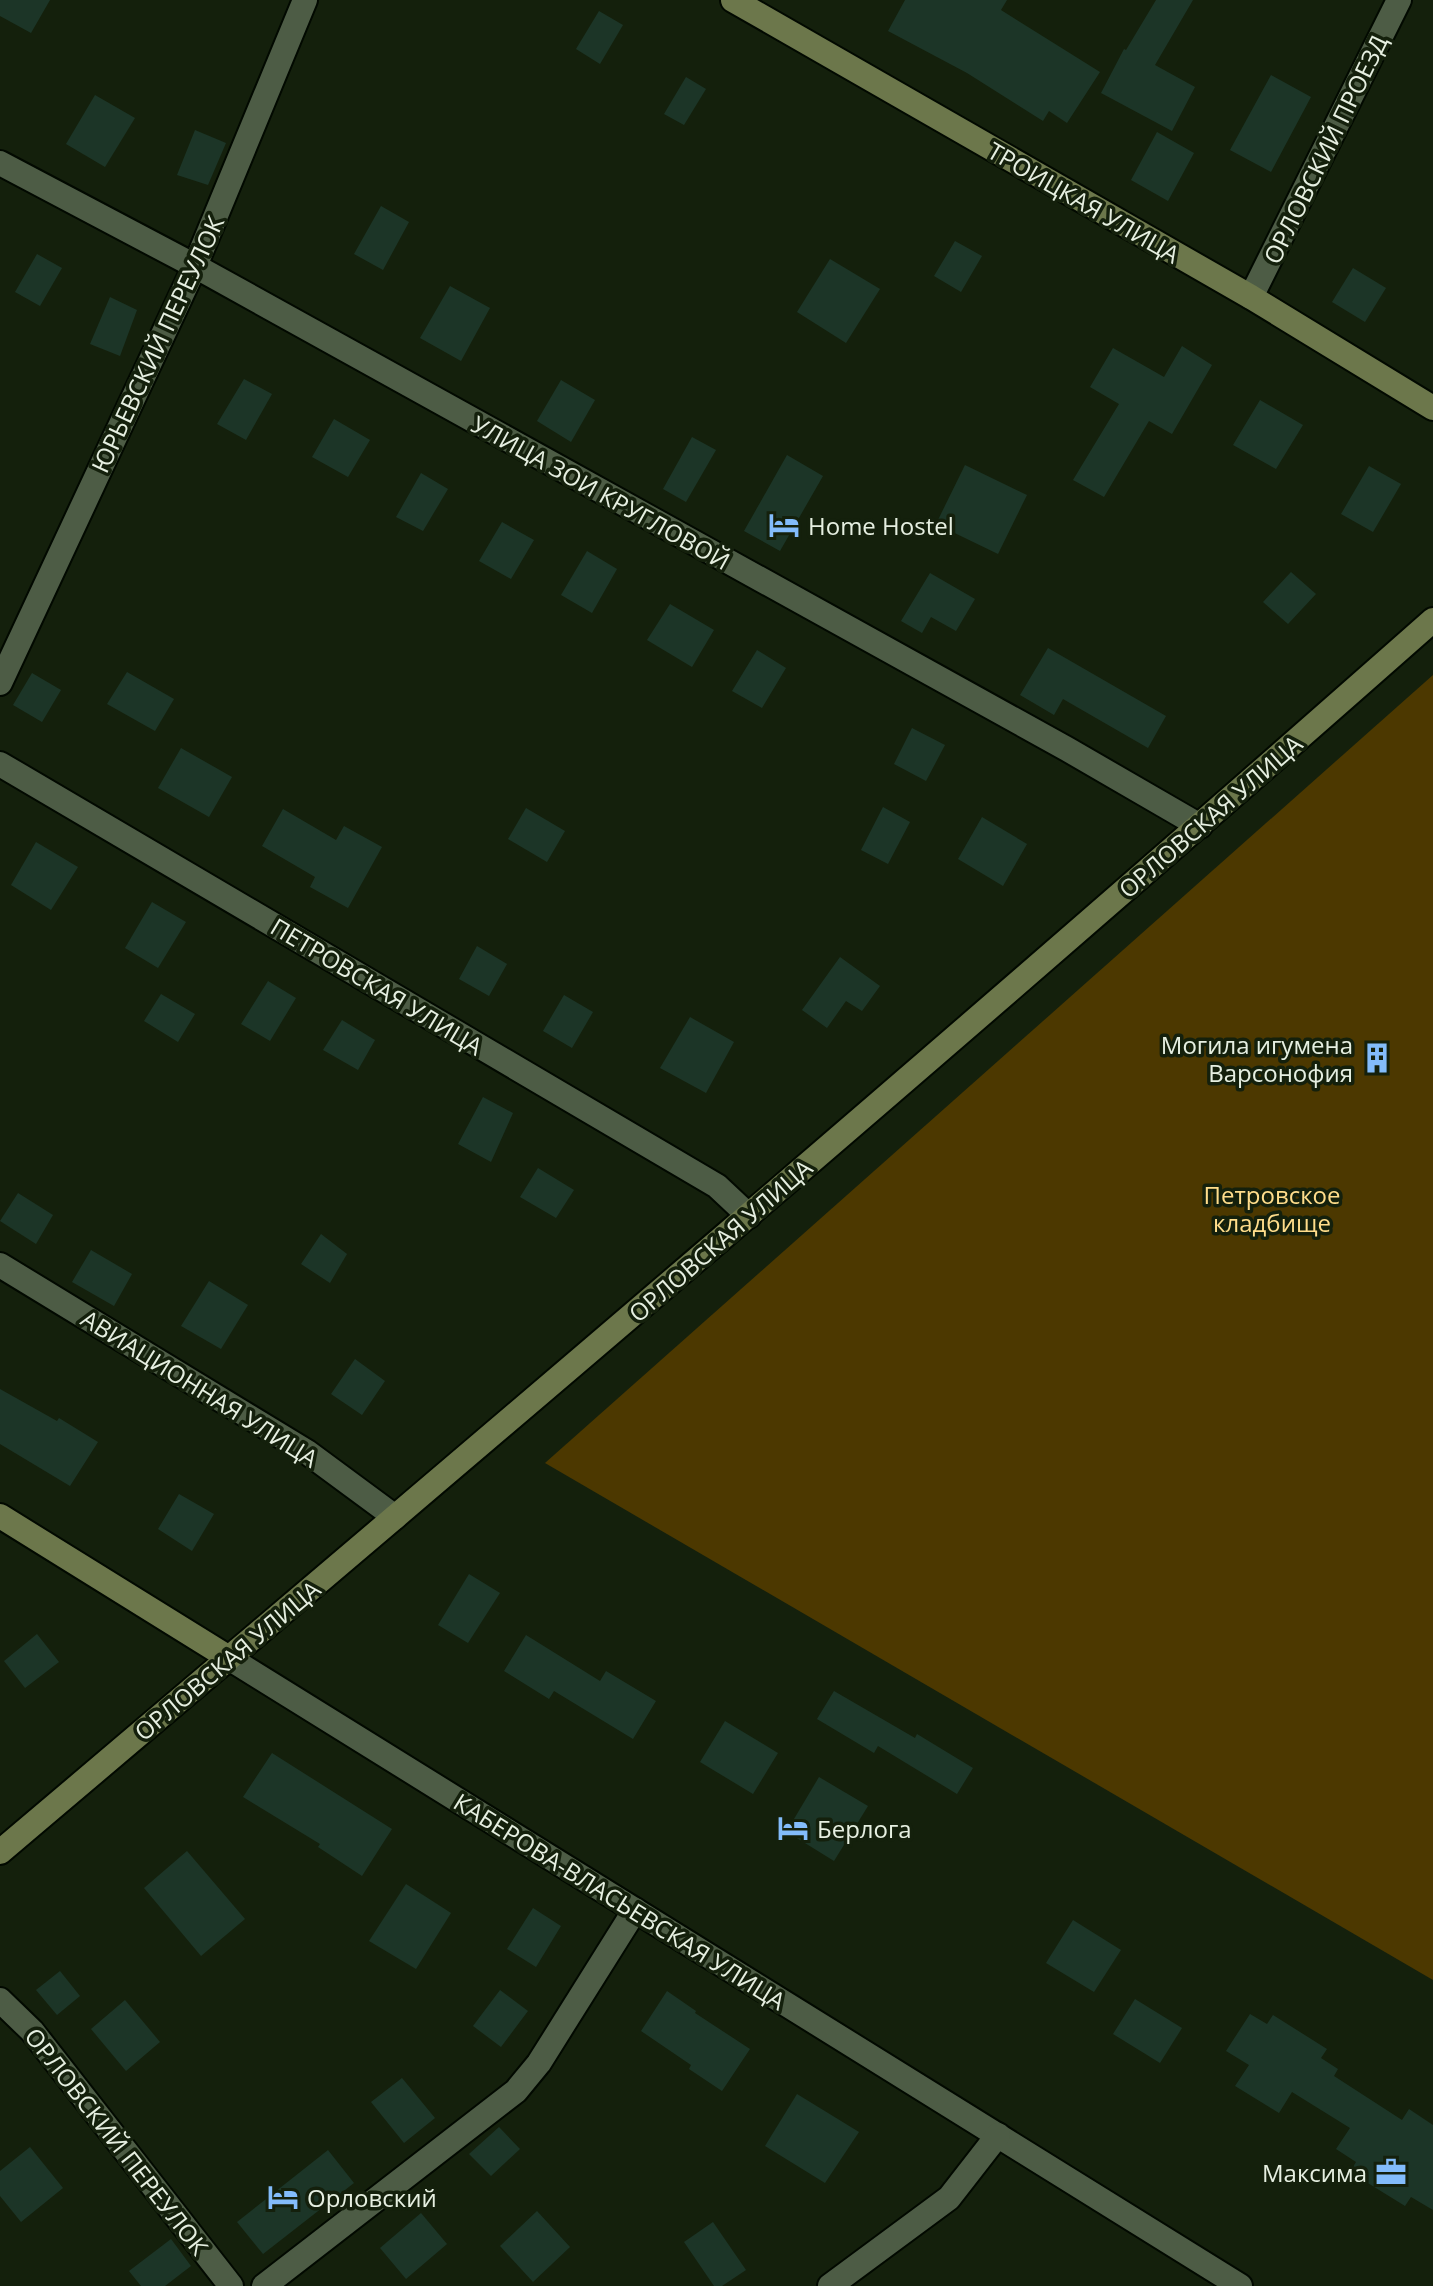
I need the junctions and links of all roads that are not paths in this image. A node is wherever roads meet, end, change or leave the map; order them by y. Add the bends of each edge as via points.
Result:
1 (305, 0) edge
2 (733, 0) edge
3 (1399, 0) edge
4 (0, 163) edge
5 (195, 266) junction
6 (1251, 297) junction
7 (1433, 408) edge
8 (1433, 620) edge
9 (0, 683) edge
10 (0, 764) edge
11 (1200, 826) junction
12 (749, 1216) junction
13 (0, 1265) edge
14 (0, 1516) edge
15 (395, 1517) junction
16 (229, 1658) junction
17 (0, 1852) edge
18 (635, 1910) junction
19 (0, 2000) edge
20 (998, 2135) junction
21 (231, 2286) edge
22 (264, 2286) edge
23 (830, 2286) edge
24 (1240, 2286) edge

1 - 5 street, ЮРЬЕВСКИЙ ПЕРЕУЛОК
2 - 6 main road, ТРОИЦКАЯ УЛИЦА
3 - 6 street, ОРЛОВСКИЙ ПРОЕЗД
4 - 5 street, УЛИЦА ЗОИ КРУГЛОВОЙ
5 - 9 street, ЮРЬЕВСКИЙ ПЕРЕУЛОК
5 - 11 street, УЛИЦА ЗОИ КРУГЛОВОЙ
6 - 7 main road, ТРОИЦКАЯ УЛИЦА
8 - 11 main road, ОРЛОВСКАЯ УЛИЦА
10 - 12 street, ПЕТРОВСКАЯ УЛИЦА via 717,1186
11 - 12 main road, ОРЛОВСКАЯ УЛИЦА
12 - 15 main road, ОРЛОВСКАЯ УЛИЦА
13 - 15 street, АВИАЦИОННАЯ УЛИЦА via 307,1452
14 - 16 main road, КАБЕРОВА-ВЛАСЬЕВСКАЯ УЛИЦА
15 - 16 main road, ОРЛОВСКАЯ УЛИЦА
16 - 17 main road, ОРЛОВСКАЯ УЛИЦА
16 - 18 street, КАБЕРОВА-ВЛАСЬЕВСКАЯ УЛИЦА
18 - 20 street, КАБЕРОВА-ВЛАСЬЕВСКАЯ УЛИЦА
18 - 22 street via 516,2091
19 - 21 street, ОРЛОВСКИЙ ПЕРЕУЛОК via 32,2031
20 - 23 street via 949,2198
20 - 24 street, КАБЕРОВА-ВЛАСЬЕВСКАЯ УЛИЦА

